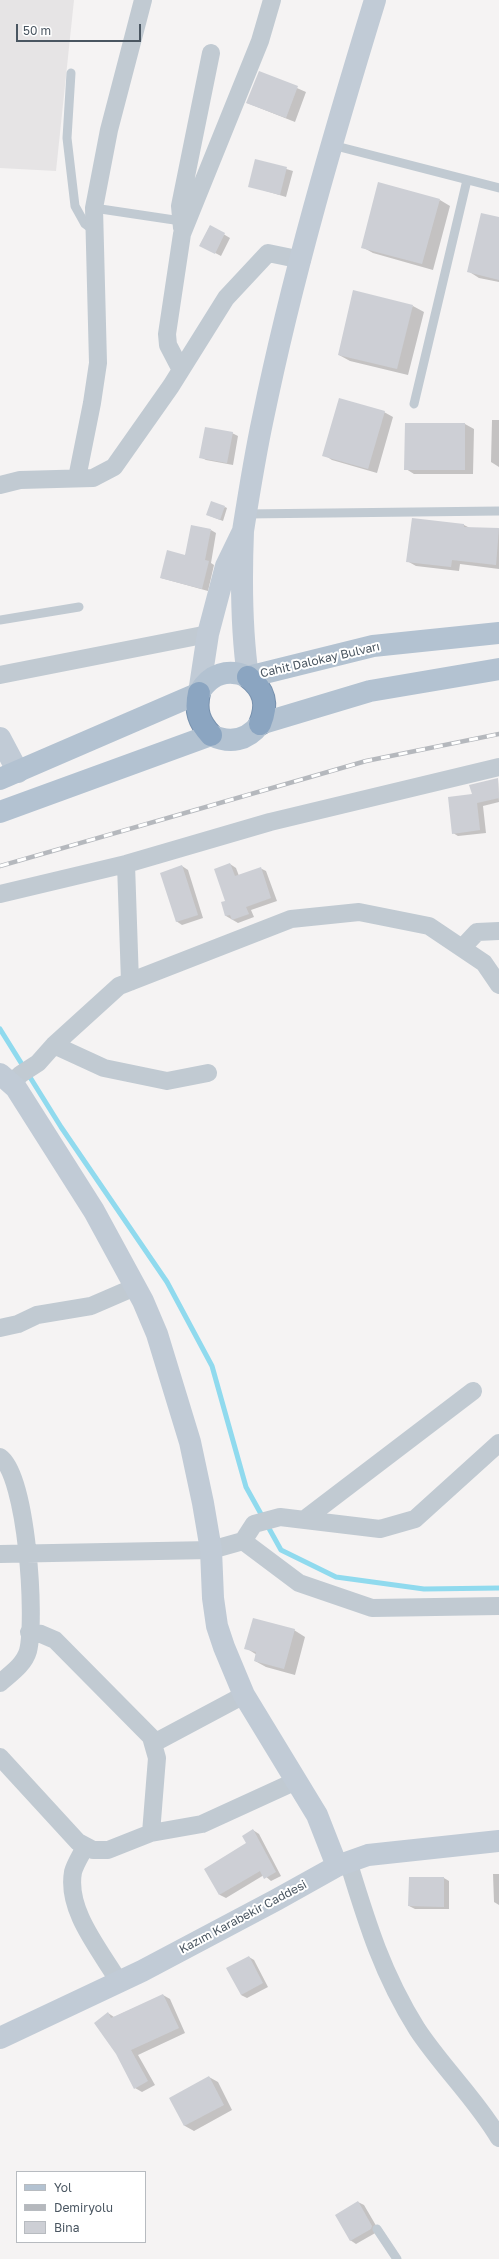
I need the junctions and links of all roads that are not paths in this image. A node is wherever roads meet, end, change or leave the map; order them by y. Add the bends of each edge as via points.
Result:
1 (143, 0) edge
2 (272, 0) edge
3 (375, 0) edge
4 (211, 53) dead end
5 (71, 73) dead end
6 (331, 145) junction
7 (468, 180) junction
8 (499, 188) edge
9 (94, 208) junction
10 (182, 228) junction
11 (93, 230) junction
12 (302, 260) junction
13 (181, 370) junction
14 (414, 404) dead end
15 (77, 478) junction
16 (0, 485) edge
17 (499, 511) edge
18 (244, 523) junction
19 (79, 607) dead end
20 (0, 620) edge
21 (499, 633) edge
22 (208, 634) junction
23 (499, 669) edge
24 (0, 675) edge
25 (248, 677) junction
26 (199, 693) junction
27 (260, 724) junction
28 (211, 735) junction
29 (0, 738) edge
30 (499, 767) edge
31 (9, 775) edge
32 (0, 812) edge
33 (126, 864) junction
34 (0, 894) edge
35 (499, 931) edge
36 (462, 948) junction
37 (130, 982) junction
38 (499, 985) edge
39 (54, 1045) junction
40 (208, 1073) dead end
41 (11, 1077) edge
42 (135, 1287) junction
43 (0, 1328) edge
44 (473, 1391) dead end
45 (499, 1443) edge
46 (0, 1457) edge
47 (305, 1518) junction
48 (243, 1541) junction
49 (211, 1550) junction
50 (29, 1553) junction
51 (0, 1554) edge
52 (499, 1606) edge
53 (29, 1632) junction
54 (0, 1683) edge
55 (244, 1694) junction
56 (154, 1743) junction
57 (0, 1757) edge
58 (296, 1781) junction
59 (151, 1833) junction
60 (499, 1841) edge
61 (85, 1847) junction
62 (342, 1863) junction
63 (120, 1982) junction
64 (0, 2038) edge
65 (497, 2131) edge
66 (377, 2229) dead end
67 (397, 2259) edge

1 - 9 street via 109,130
2 - 10 street via 260,42
3 - 6 street
4 - 10 street via 180,206
5 - 11 lane via 67,138 75,206 84,224
6 - 7 lane
6 - 12 street
7 - 8 lane
7 - 14 lane
9 - 10 lane
9 - 11 street
10 - 13 street via 168,334 168,345
11 - 15 street via 98,363
12 - 13 street via 268,253 226,298
12 - 18 street via 262,418
13 - 15 street via 114,467 93,478
15 - 16 street via 20,480
17 - 18 lane
18 - 22 street via 226,566
18 - 25 street via 240,589
19 - 20 lane
21 - 25 main road, Cahit Dalokay Bulvarı via 373,646
22 - 24 street
22 - 26 street
23 - 27 main road via 370,691
25 - 26 main road, Cahit Dalokay Bulvarı via 229,672 219,674 204,685
25 - 27 highway via 257,683 263,693 264,714
26 - 28 highway via 198,716 203,727
26 - 31 main road, Cahit Dalokay Bulvarı
27 - 28 main road via 255,731 240,740 230,741
28 - 32 main road
29 - 31 street
30 - 33 street via 270,822
33 - 34 street
33 - 37 street
35 - 36 street via 477,932
36 - 37 street via 429,926 359,912 290,918
36 - 38 street via 484,963
37 - 39 street via 119,986
39 - 40 street via 104,1068 167,1081
39 - 41 street via 38,1063
41 - 42 street via 94,1211
42 - 43 street via 91,1306 37,1315 18,1324
42 - 49 street via 157,1334 176,1392 200,1488
44 - 47 street
45 - 47 street via 415,1519 380,1529
46 - 50 street via 8,1464 16,1483
47 - 48 street via 280,1517 254,1524
48 - 49 street
48 - 52 street via 299,1583 372,1608
49 - 50 street
49 - 55 street via 217,1626 232,1670
50 - 51 street
50 - 53 street
53 - 54 street via 28,1652 18,1668
53 - 56 street via 55,1640 147,1732
55 - 56 street
55 - 58 street
56 - 59 street via 157,1758
57 - 61 street
58 - 59 street via 202,1824
58 - 62 street
59 - 61 street via 108,1850
60 - 62 street, Kazım Karabekir Caddesi via 368,1856
61 - 63 street via 73,1872 75,1901 83,1922
62 - 63 street, Kazım Karabekir Caddesi
62 - 65 street via 382,1963 402,2003 418,2030
63 - 64 street, Kazım Karabekir Caddesi
66 - 67 lane

